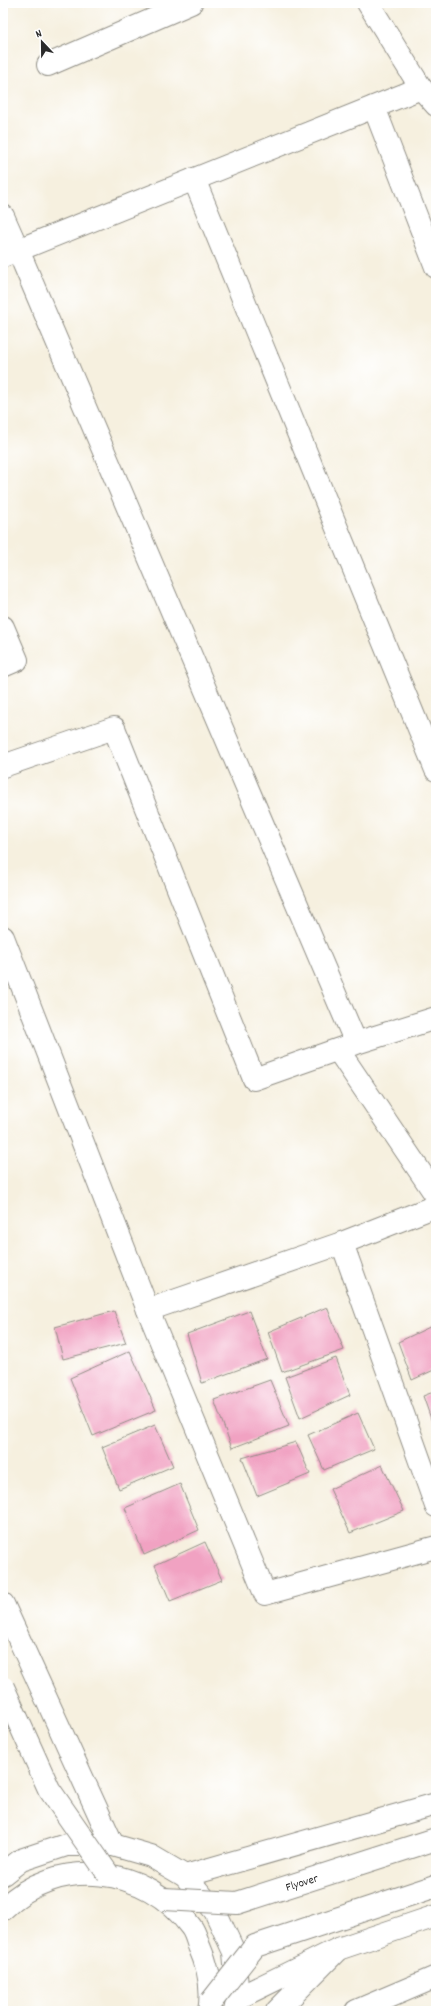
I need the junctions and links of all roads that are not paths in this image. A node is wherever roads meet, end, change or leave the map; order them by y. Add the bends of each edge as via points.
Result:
1 (191, 3) edge
2 (368, 3) edge
3 (48, 65) dead end
4 (421, 88) junction
5 (436, 105) edge
6 (374, 107) junction
7 (194, 179) junction
8 (3, 216) edge
9 (10, 253) edge
10 (436, 267) edge
11 (3, 627) edge
12 (3, 666) edge
13 (3, 766) edge
14 (436, 770) edge
15 (3, 937) edge
16 (436, 1018) edge
17 (347, 1047) junction
18 (436, 1195) edge
19 (436, 1206) edge
20 (342, 1243) junction
21 (148, 1310) junction
22 (436, 1506) edge
23 (436, 1546) edge
24 (3, 1604) edge
25 (3, 1686) edge
26 (436, 1804) edge
27 (436, 1839) edge
28 (113, 1845) junction
29 (3, 1874) edge
30 (108, 1874) junction
31 (185, 1876) junction
32 (436, 1886) edge
33 (164, 1898) junction
34 (3, 1903) edge
35 (436, 1916) edge
36 (338, 1949) junction
37 (436, 1977) edge
38 (236, 2004) edge
39 (210, 2007) edge
40 (277, 2011) edge
41 (356, 2011) edge

1 - 3 main road
2 - 4 main road
4 - 5 main road
4 - 6 main road
6 - 7 main road
6 - 10 main road
7 - 9 main road
7 - 14 main road
8 - 9 main road
9 - 17 main road
11 - 12 main road via 17,660
13 - 17 main road via 114,728 254,1078
15 - 21 main road
16 - 17 main road
17 - 18 main road
19 - 20 main road
20 - 21 main road
20 - 22 main road
21 - 23 main road via 265,1594
24 - 28 main road
25 - 30 main road, bridge via 48,1789
26 - 31 main road
27 - 33 main road, Flyover, bridge via 237,1903
28 - 29 main road via 66,1845 22,1860
28 - 31 main road via 151,1856
30 - 33 main road, Flyover via 138,1883
30 - 34 main road, Flyover via 70,1874 34,1886
31 - 38 main road via 215,1911 234,1952
32 - 39 main road, Flyover, bridge via 255,1946
33 - 39 main road, Flyover, bridge via 191,1927 207,1963
35 - 36 main road
36 - 38 main road
36 - 40 main road
37 - 41 main road

